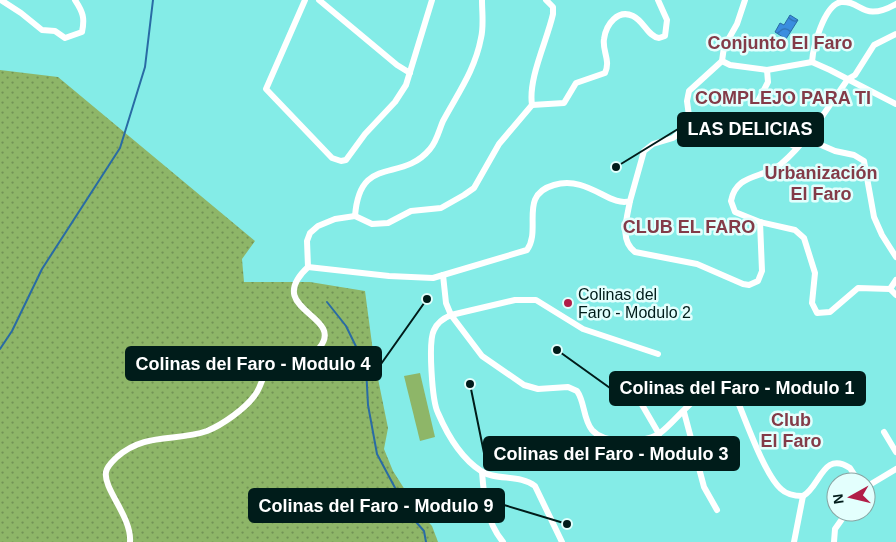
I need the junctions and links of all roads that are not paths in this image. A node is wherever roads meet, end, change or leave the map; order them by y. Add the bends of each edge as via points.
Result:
1 (1, 0) edge
2 (75, 0) edge
3 (305, 0) edge
4 (320, 0) edge
5 (432, 0) edge
6 (482, 0) edge
7 (546, 0) edge
8 (658, 0) edge
9 (745, 0) edge
10 (837, 2) edge
11 (896, 4) edge
12 (896, 34) edge
13 (722, 61) junction
14 (812, 62) junction
15 (767, 70) junction
16 (410, 73) junction
17 (848, 79) junction
18 (757, 102) dead end
19 (896, 104) edge
20 (532, 105) junction
21 (758, 127) dead end
22 (805, 138) junction
23 (796, 147) junction
24 (630, 201) junction
25 (355, 216) junction
26 (760, 222) junction
27 (896, 257) edge
28 (308, 267) junction
29 (443, 275) junction
30 (896, 280) edge
31 (890, 289) junction
32 (896, 295) edge
33 (451, 315) junction
34 (658, 354) dead end
35 (634, 391) dead end
36 (835, 392) dead end
37 (735, 395) junction
38 (684, 412) junction
39 (884, 432) dead end
40 (659, 434) junction
41 (896, 452) edge
42 (896, 469) edge
43 (482, 472) junction
44 (854, 472) edge
45 (876, 481) edge
46 (803, 496) junction
47 (717, 510) dead end
48 (841, 522) edge
49 (130, 542) edge
50 (503, 542) edge
51 (562, 542) edge
52 (794, 542) edge
53 (834, 542) edge

1 - 2 street via 42,30 65,38 82,32 84,13
3 - 16 street via 266,89 332,158 346,160 395,102
4 - 16 street
5 - 16 street
6 - 25 street via 482,38 474,67 431,148 414,162 372,177 363,185 356,198
7 - 20 street via 553,7 553,14 535,73
8 - 20 street via 668,20 665,36 654,37 628,14 616,17 604,38 608,63 605,73 576,83 564,103
9 - 13 street via 724,47
10 - 11 street via 874,12
10 - 14 street via 819,31 812,50
12 - 17 street via 874,45 855,75
13 - 15 street
13 - 24 street via 689,91 686,101 689,116 685,128 673,138 653,144 644,151
14 - 15 street
14 - 17 street
15 - 18 street via 768,82
17 - 19 street
17 - 22 street
20 - 25 street via 499,144 474,188 464,195 441,208 411,211 388,223 372,224
21 - 23 street
22 - 23 street
22 - 27 street via 864,161 874,217
23 - 26 street via 780,164 750,176 732,194 736,212
24 - 26 street via 625,235 629,248 635,252 698,264 743,284 754,284 762,276
24 - 29 street via 619,203 577,183 547,187 533,206 532,240 527,250
25 - 28 street via 326,222 310,233 307,241
26 - 31 street via 795,230 804,238 815,273 812,303 817,313 830,312 858,288
28 - 29 street via 389,276 433,278
28 - 49 street via 297,277 294,292 296,302 322,327 324,334 320,348 268,369 255,396 209,430 149,441 111,462 106,470 106,480 125,517
29 - 33 street via 446,303
30 - 31 street
31 - 32 street
33 - 34 street via 515,300 536,300 583,329
33 - 40 street via 482,356 524,385 538,389 568,387 577,391 595,433 624,441
33 - 43 street via 439,324 432,337 435,404 459,450
35 - 40 street
36 - 37 street
37 - 38 street via 726,387 709,388
37 - 46 street via 776,483 788,494
38 - 40 street
38 - 47 street via 704,487
39 - 41 street
42 - 45 street
43 - 50 street via 491,525
43 - 51 street via 526,481 535,486
44 - 46 street via 846,465 828,466
46 - 52 street
48 - 53 street

